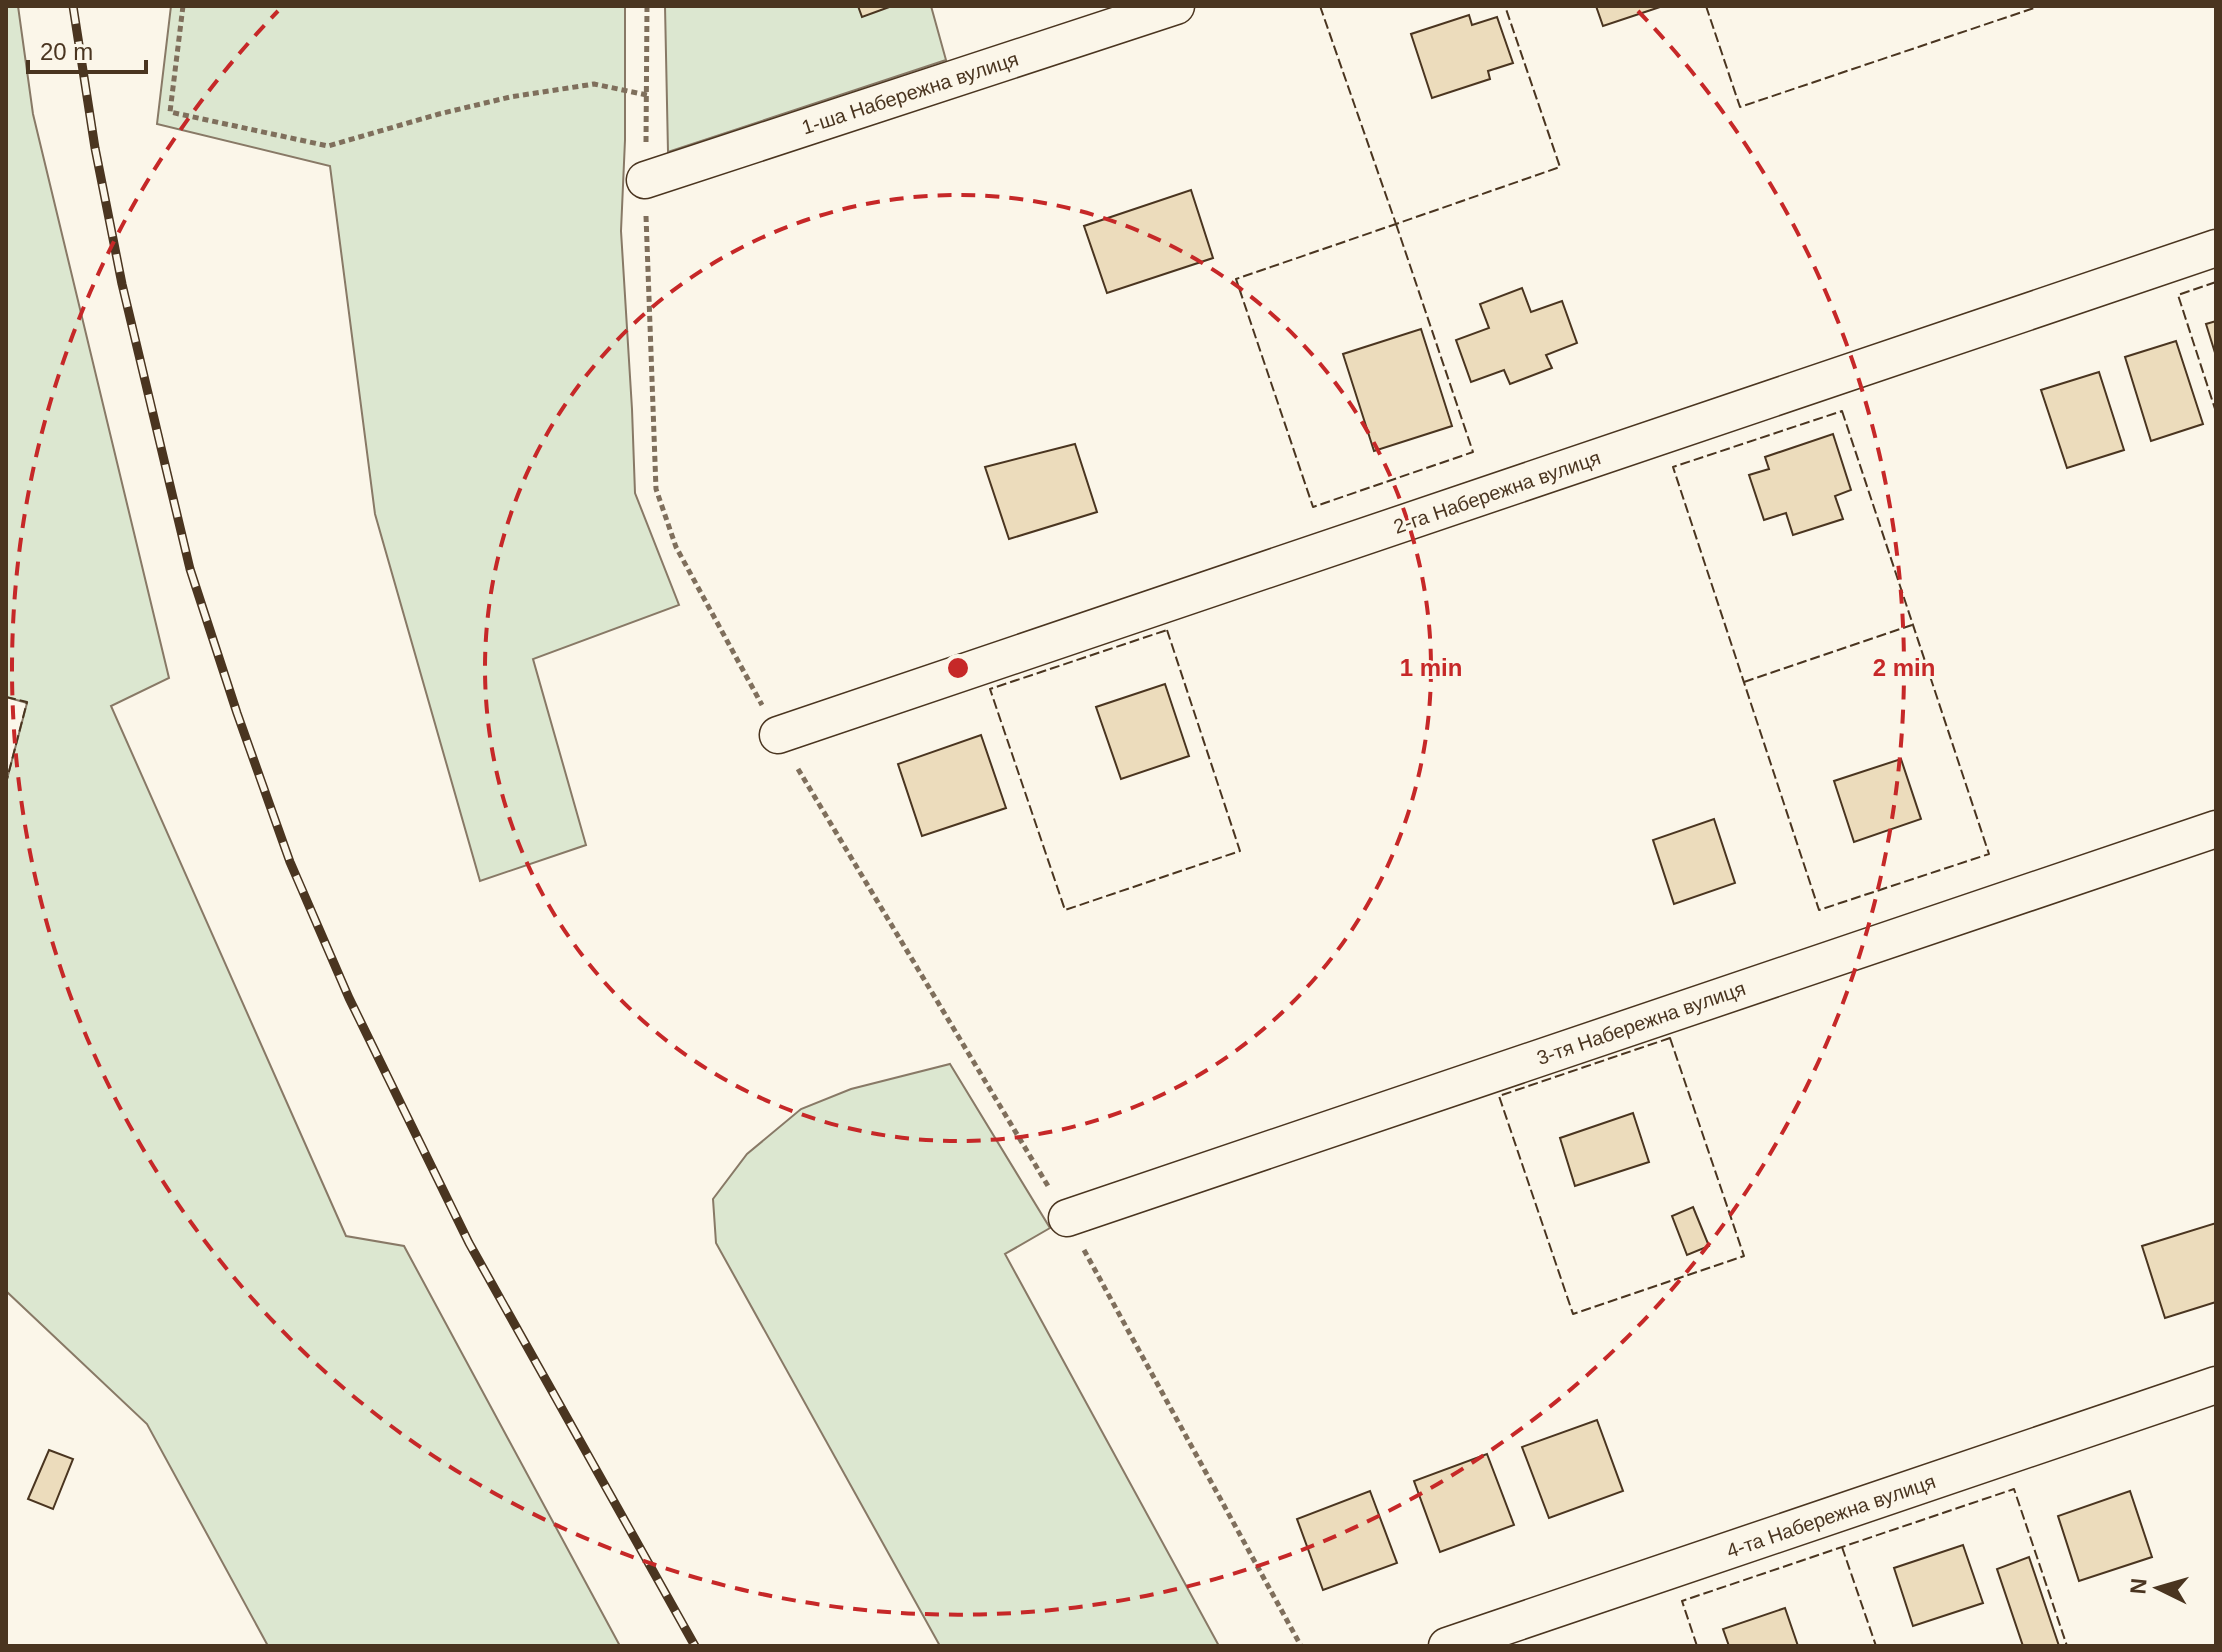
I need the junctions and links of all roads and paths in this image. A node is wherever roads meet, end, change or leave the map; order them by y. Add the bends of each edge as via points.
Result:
1 (183, 6) edge
2 (647, 6) edge
3 (1176, 6) edge
4 (647, 95) junction
5 (645, 180) junction
6 (2216, 248) edge
7 (778, 735) junction
8 (2216, 829) edge
9 (1067, 1218) junction
10 (2216, 1385) edge
11 (1301, 1646) edge
12 (1447, 1646) edge

1 - 4 path via 170,112 328,146 510,97 594,84
2 - 4 path
3 - 5 street, 1-ша Набережна вулиця
4 - 5 path
5 - 7 path via 656,489 676,547
6 - 7 street, 2-га Набережна вулиця
7 - 9 path
8 - 9 street, 3-тя Набережна вулиця
9 - 11 path
10 - 12 street, 4-та Набережна вулиця

